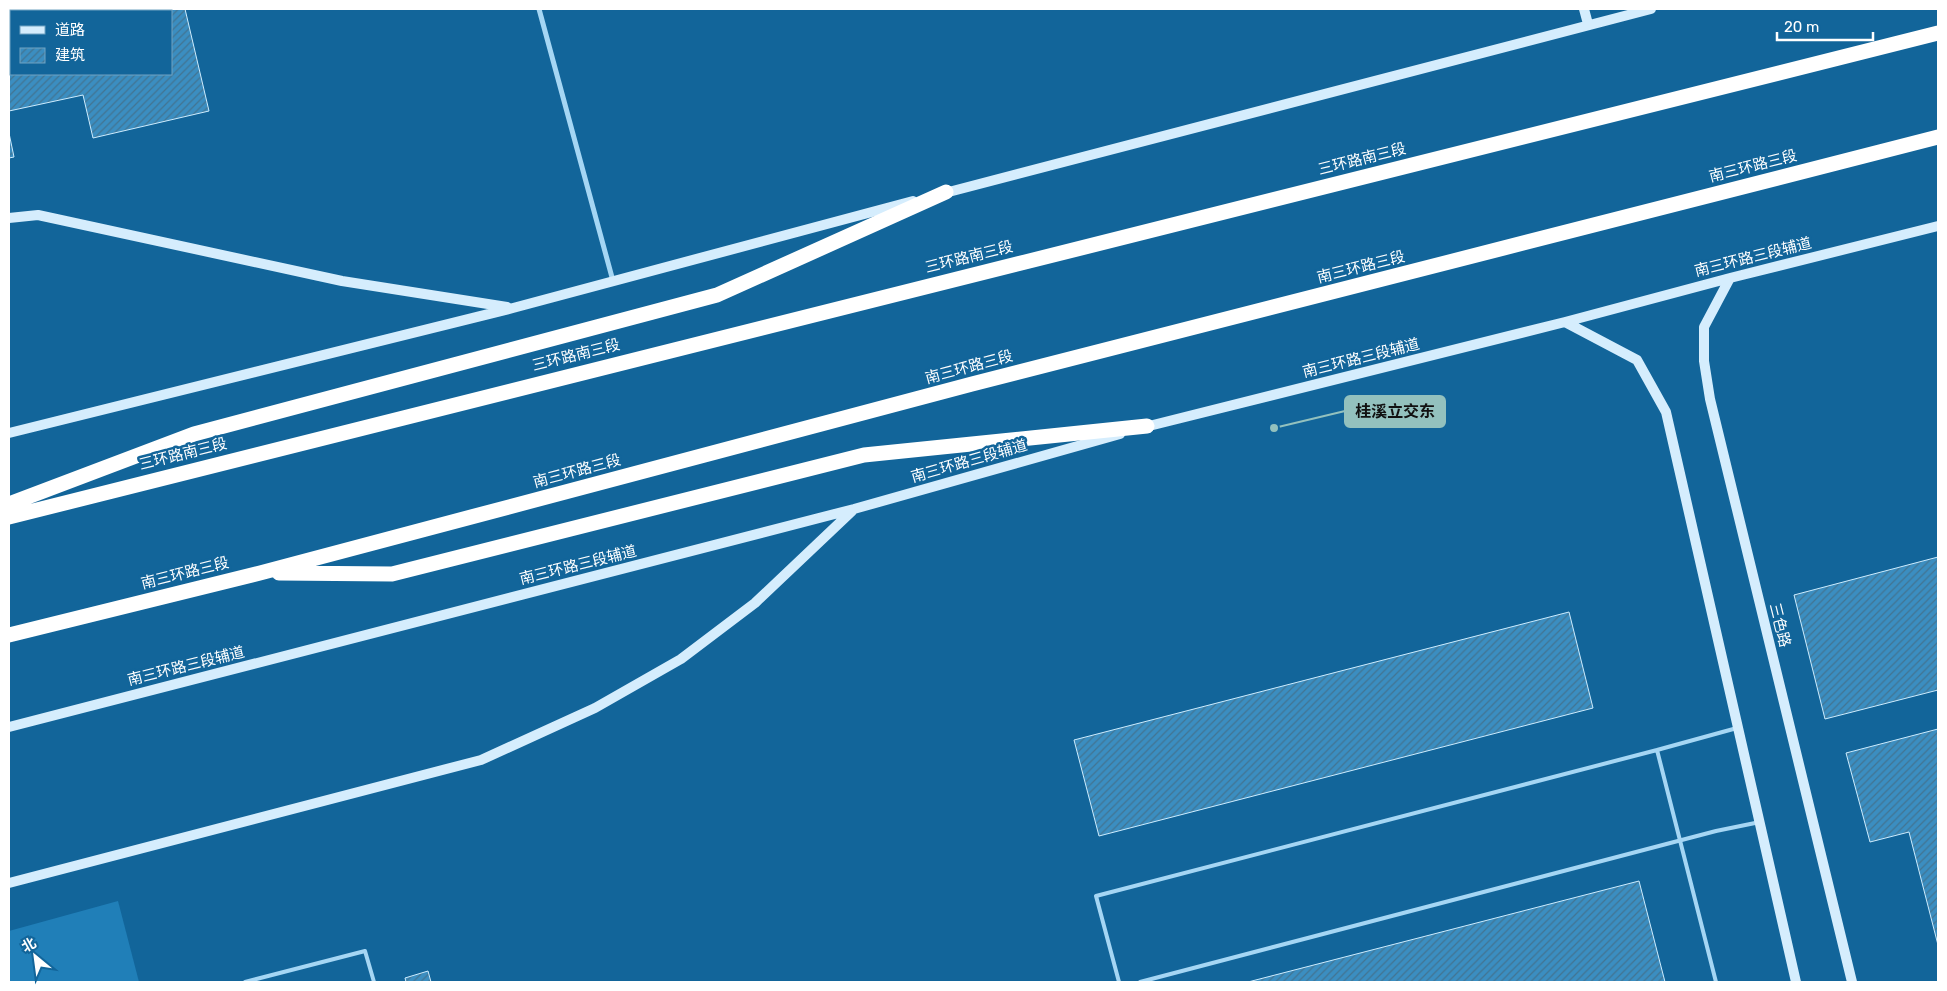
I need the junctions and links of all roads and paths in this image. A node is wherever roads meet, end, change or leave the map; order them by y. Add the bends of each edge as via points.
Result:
1 (539, 9) edge
2 (1584, 9) edge
3 (1652, 9) edge
4 (1588, 24) junction
5 (1938, 33) edge
6 (1938, 137) edge
7 (946, 192) junction
8 (9, 218) edge
9 (1938, 226) edge
10 (1730, 278) junction
11 (613, 281) junction
12 (512, 308) junction
13 (1565, 322) junction
14 (1147, 426) junction
15 (9, 433) edge
16 (9, 504) edge
17 (854, 509) junction
18 (9, 517) edge
19 (260, 572) junction
20 (9, 636) edge
21 (9, 728) edge
22 (1737, 728) junction
23 (1657, 750) junction
24 (1760, 822) junction
25 (1680, 840) junction
26 (9, 883) edge
27 (245, 982) edge
28 (374, 982) edge
29 (1119, 982) edge
30 (1140, 982) edge
31 (1716, 982) edge
32 (1796, 982) edge
33 (1852, 982) edge

1 - 11 street
2 - 4 main road
3 - 4 main road
4 - 7 main road
5 - 18 highway, 三环路南三段
6 - 19 highway, 南三环路三段 via 963,387
7 - 11 main road
7 - 16 highway via 717,295 194,434
8 - 12 main road via 38,215 342,281
9 - 10 main road, 南三环路三段辅道
10 - 13 main road, 南三环路三段辅道
10 - 33 main road, 三色路 via 1704,327 1704,361 1710,399
11 - 12 main road
12 - 15 main road
13 - 14 main road, 南三环路三段辅道
13 - 22 main road via 1638,360 1666,412
14 - 17 main road, 南三环路三段辅道
14 - 19 highway via 864,455 392,574
17 - 21 main road, 南三环路三段辅道
17 - 26 main road via 755,603 681,659 595,708 481,760
19 - 20 highway, 南三环路三段
22 - 23 lane
22 - 24 main road
23 - 25 lane
23 - 29 lane via 1096,896
24 - 25 lane
24 - 32 main road
25 - 30 lane
25 - 31 lane
27 - 28 lane via 365,951

